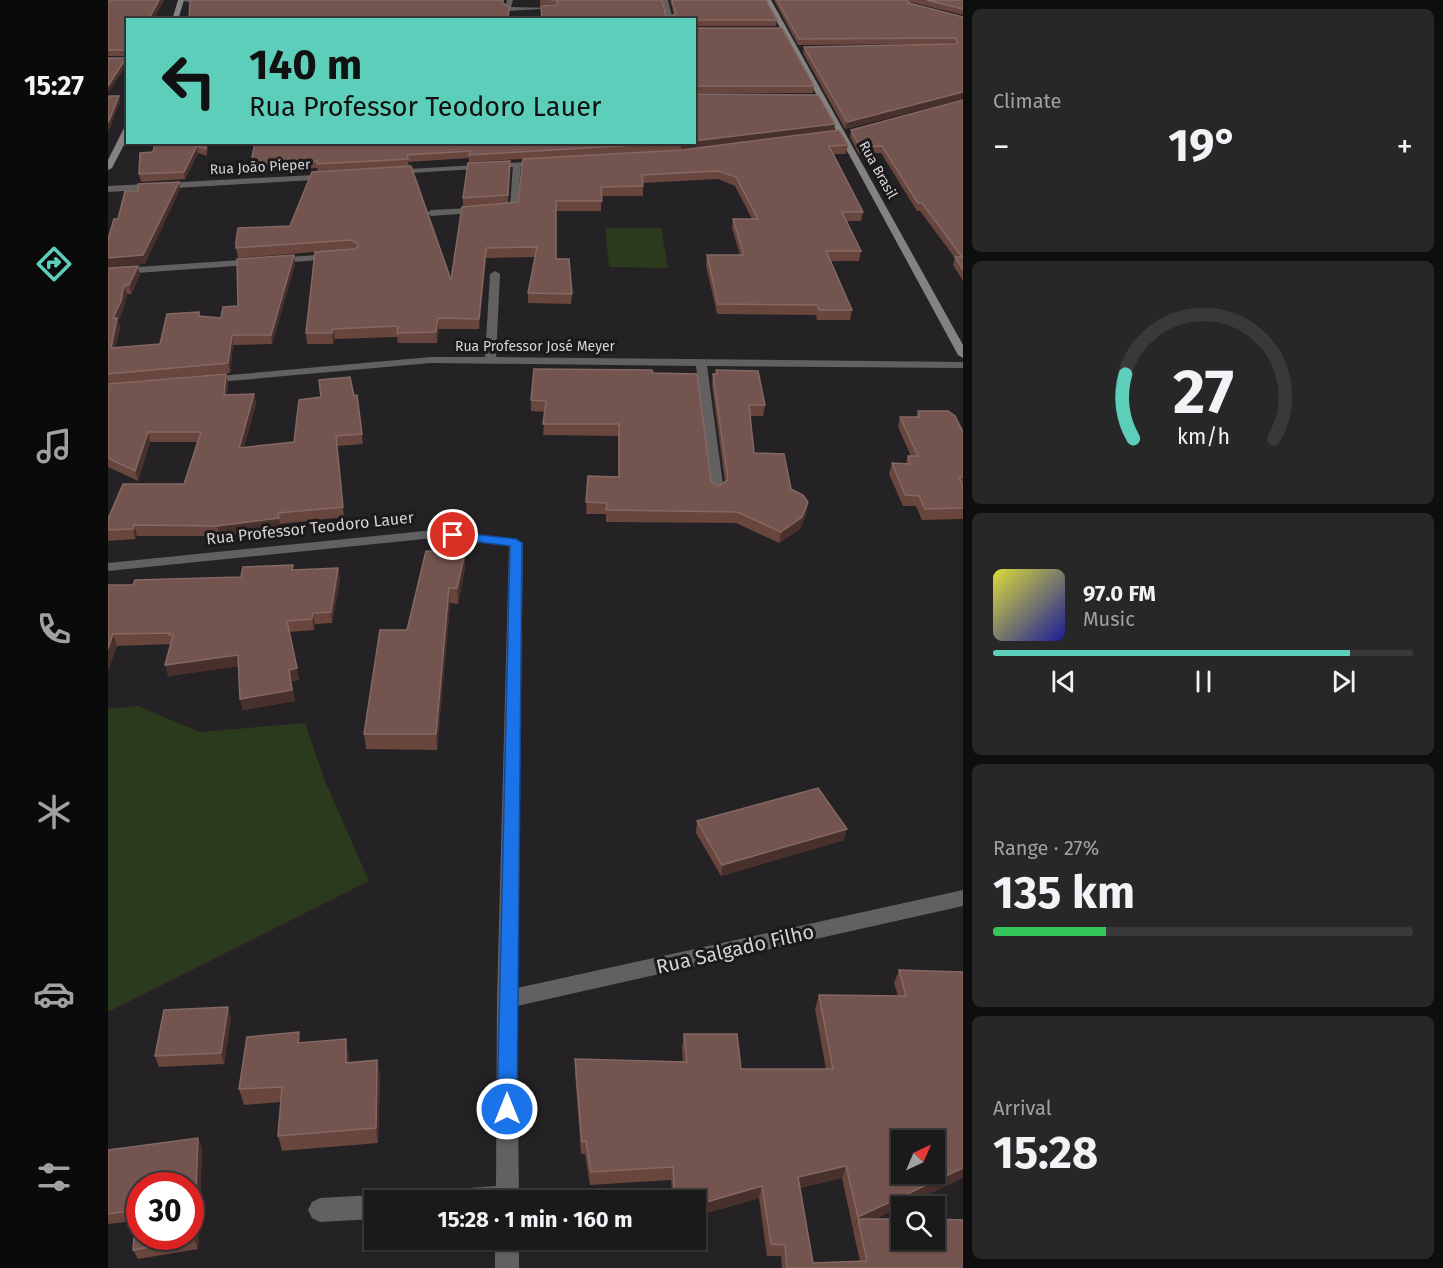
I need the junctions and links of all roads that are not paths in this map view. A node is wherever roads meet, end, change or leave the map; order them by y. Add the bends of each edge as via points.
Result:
1 (181, 0) edge
2 (189, 0) edge
3 (510, 0) edge
4 (665, 0) edge
5 (768, 0) edge
6 (553, 8) edge
7 (176, 18) edge
8 (670, 18) edge
9 (774, 30) edge
10 (785, 30) junction
11 (796, 49) junction
12 (807, 49) edge
13 (811, 97) edge
14 (823, 97) junction
15 (126, 132) edge
16 (854, 132) edge
17 (843, 134) junction
18 (832, 135) edge
19 (109, 162) edge
20 (550, 163) edge
21 (517, 165) junction
22 (389, 173) edge
23 (342, 175) edge
24 (108, 189) edge
25 (504, 209) junction
26 (431, 213) dead end
27 (505, 222) edge
28 (340, 256) edge
29 (108, 272) edge
30 (495, 274) dead end
31 (963, 354) edge
32 (490, 360) junction
33 (701, 362) junction
34 (963, 365) edge
35 (199, 381) edge
36 (718, 492) edge
37 (108, 567) edge
38 (963, 898) edge
39 (507, 999) junction
40 (507, 1190) edge
41 (364, 1208) edge
42 (320, 1210) dead end
43 (507, 1250) edge
44 (507, 1268) edge

1 - 2 street
1 - 7 street
3 - 6 street via 508,9
4 - 8 street
5 - 10 street, Rua Brasil
9 - 10 street
10 - 11 street, Rua Brasil
11 - 12 street
11 - 14 street, Rua Brasil
13 - 14 street
14 - 17 street, Rua Brasil
15 - 19 street
16 - 17 street
17 - 18 street
17 - 31 street, Rua Brasil
20 - 21 street
21 - 22 street
21 - 25 street via 514,208
23 - 24 street, Rua João Pieper
25 - 26 street
25 - 27 street
28 - 29 street
30 - 32 street
32 - 33 street, Rua Professor José Meyer
32 - 35 street, Rua Professor José Meyer via 393,363
33 - 34 street, Rua Professor José Meyer
33 - 36 street
37 - 39 street, Rua Professor Teodoro Lauer via 434,534 516,543
38 - 39 street, Rua Salgado Filho
39 - 40 street
41 - 42 street
43 - 44 street

